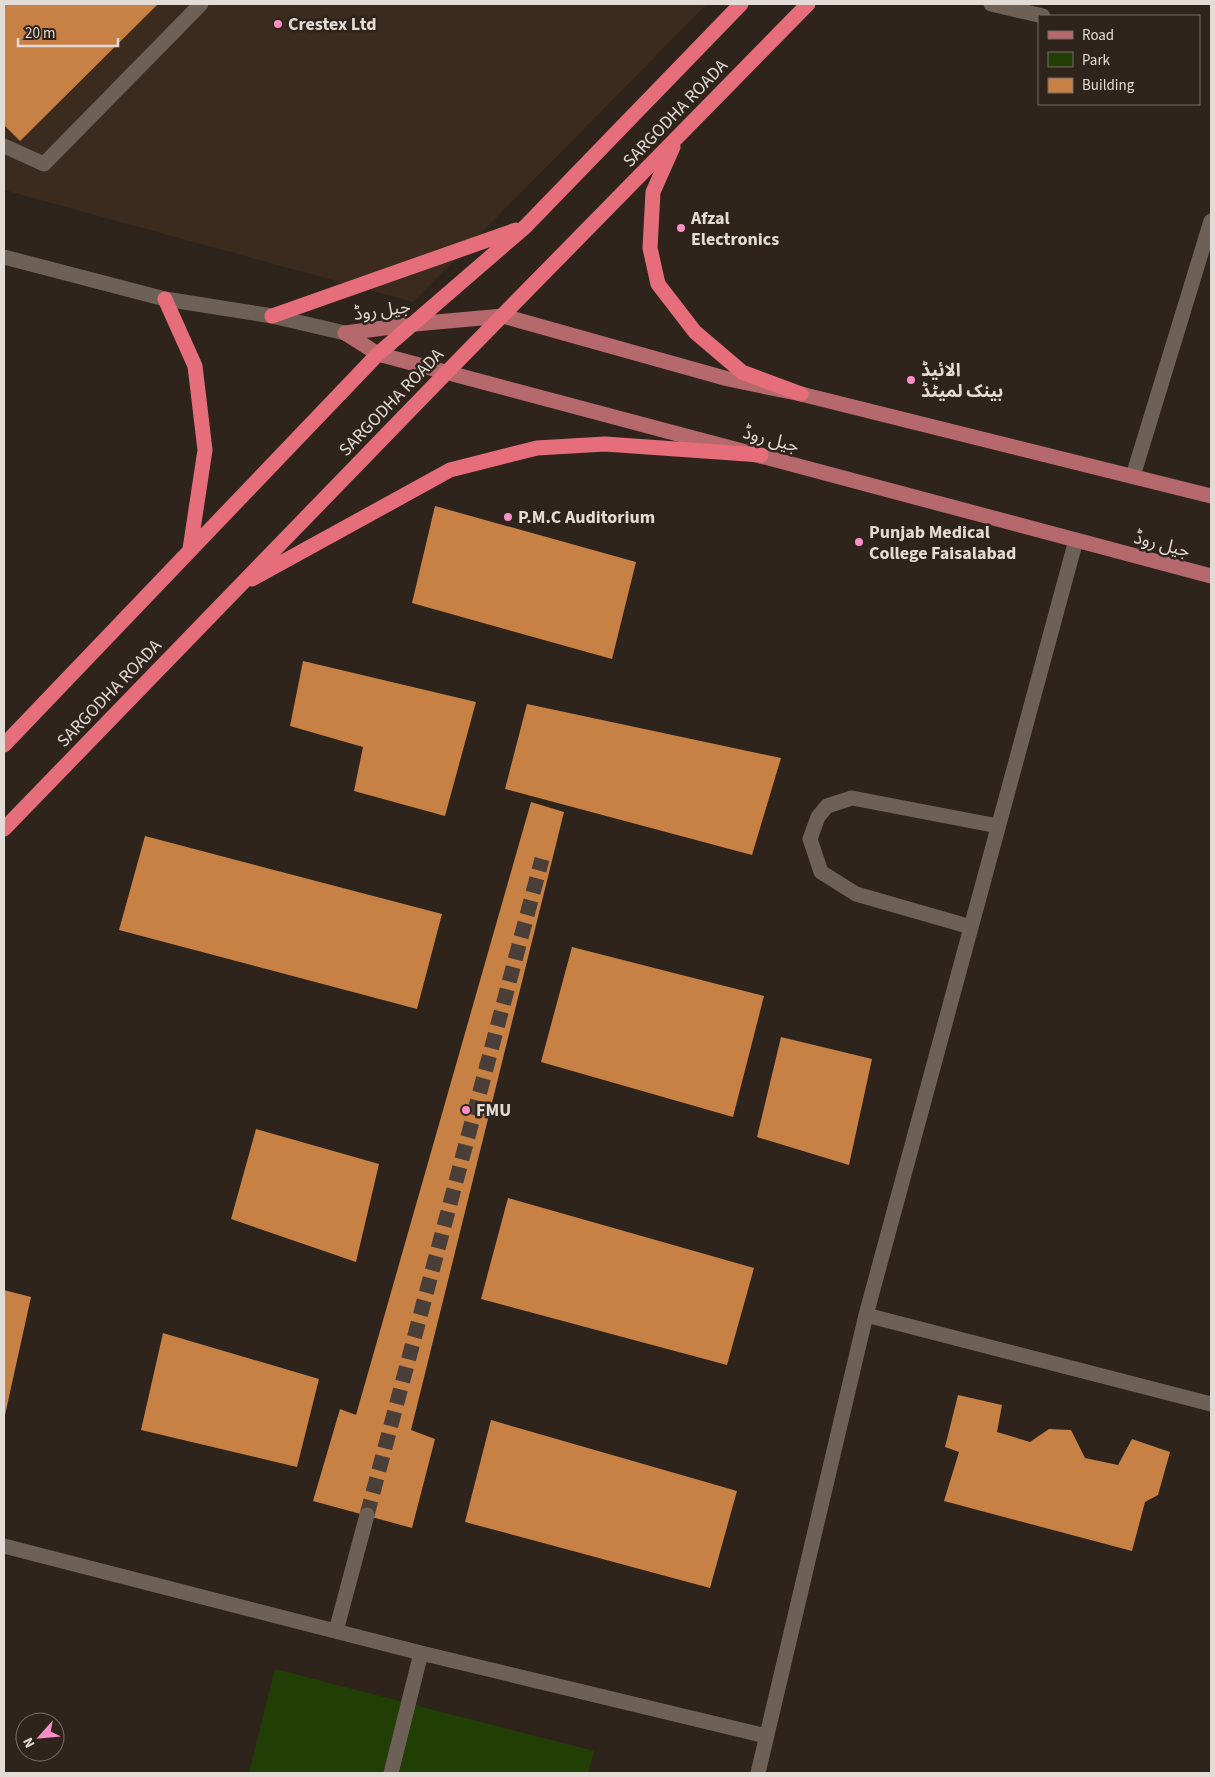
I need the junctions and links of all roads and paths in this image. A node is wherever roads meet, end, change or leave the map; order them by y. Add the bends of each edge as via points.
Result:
1 (201, 4) edge
2 (741, 4) edge
3 (808, 4) edge
4 (991, 4) edge
5 (1039, 15) edge
6 (715, 99) junction
7 (4, 146) edge
8 (1211, 221) edge
9 (524, 227) junction
10 (4, 257) edge
11 (165, 299) junction
12 (272, 316) junction
13 (503, 316) junction
14 (415, 324) junction
15 (345, 333) junction
16 (378, 354) junction
17 (447, 372) junction
18 (801, 394) junction
19 (761, 455) junction
20 (1133, 476) junction
21 (1211, 496) edge
22 (1076, 540) junction
23 (190, 549) junction
24 (1211, 576) edge
25 (238, 587) junction
26 (4, 745) edge
27 (998, 826) junction
28 (4, 828) edge
29 (971, 927) junction
30 (866, 1314) junction
31 (1211, 1404) edge
32 (367, 1515) tunnel mouth
33 (4, 1546) edge
34 (336, 1631) junction
35 (421, 1653) junction
36 (766, 1736) junction
37 (391, 1773) edge
38 (758, 1773) edge

1 - 7 street via 44,164
2 - 9 highway, SARGODHA ROADA
3 - 6 highway, SARGODHA ROADA
4 - 5 street
6 - 13 highway, SARGODHA ROADA
6 - 18 highway via 676,140 653,192 650,248 658,284 695,332 742,372
8 - 20 street
9 - 12 highway
9 - 14 highway, SARGODHA ROADA
10 - 11 street
11 - 12 street
11 - 23 highway via 195,366 205,450
12 - 15 street
13 - 14 main road, جیل روڈ
13 - 17 highway, SARGODHA ROADA
13 - 18 main road, جیل روڈ via 728,379
14 - 15 main road, جیل روڈ
14 - 16 highway, SARGODHA ROADA
15 - 16 main road, جیل روڈ
16 - 17 main road, جیل روڈ
16 - 23 highway, SARGODHA ROADA
17 - 19 main road, جیل روڈ
17 - 25 highway, SARGODHA ROADA
18 - 20 main road, جیل روڈ
19 - 22 main road, جیل روڈ
19 - 25 highway via 605,444 537,448 450,470
20 - 21 main road, جیل روڈ
22 - 24 main road, جیل روڈ
22 - 27 street
23 - 26 highway, SARGODHA ROADA
25 - 28 highway, SARGODHA ROADA
27 - 29 street
27 - 29 street via 852,798 827,806 818,817 810,839 821,872 856,894
29 - 30 street
30 - 31 street
30 - 36 street
32 - 34 street
33 - 34 street
34 - 35 street
35 - 36 street
35 - 37 street
36 - 38 street

